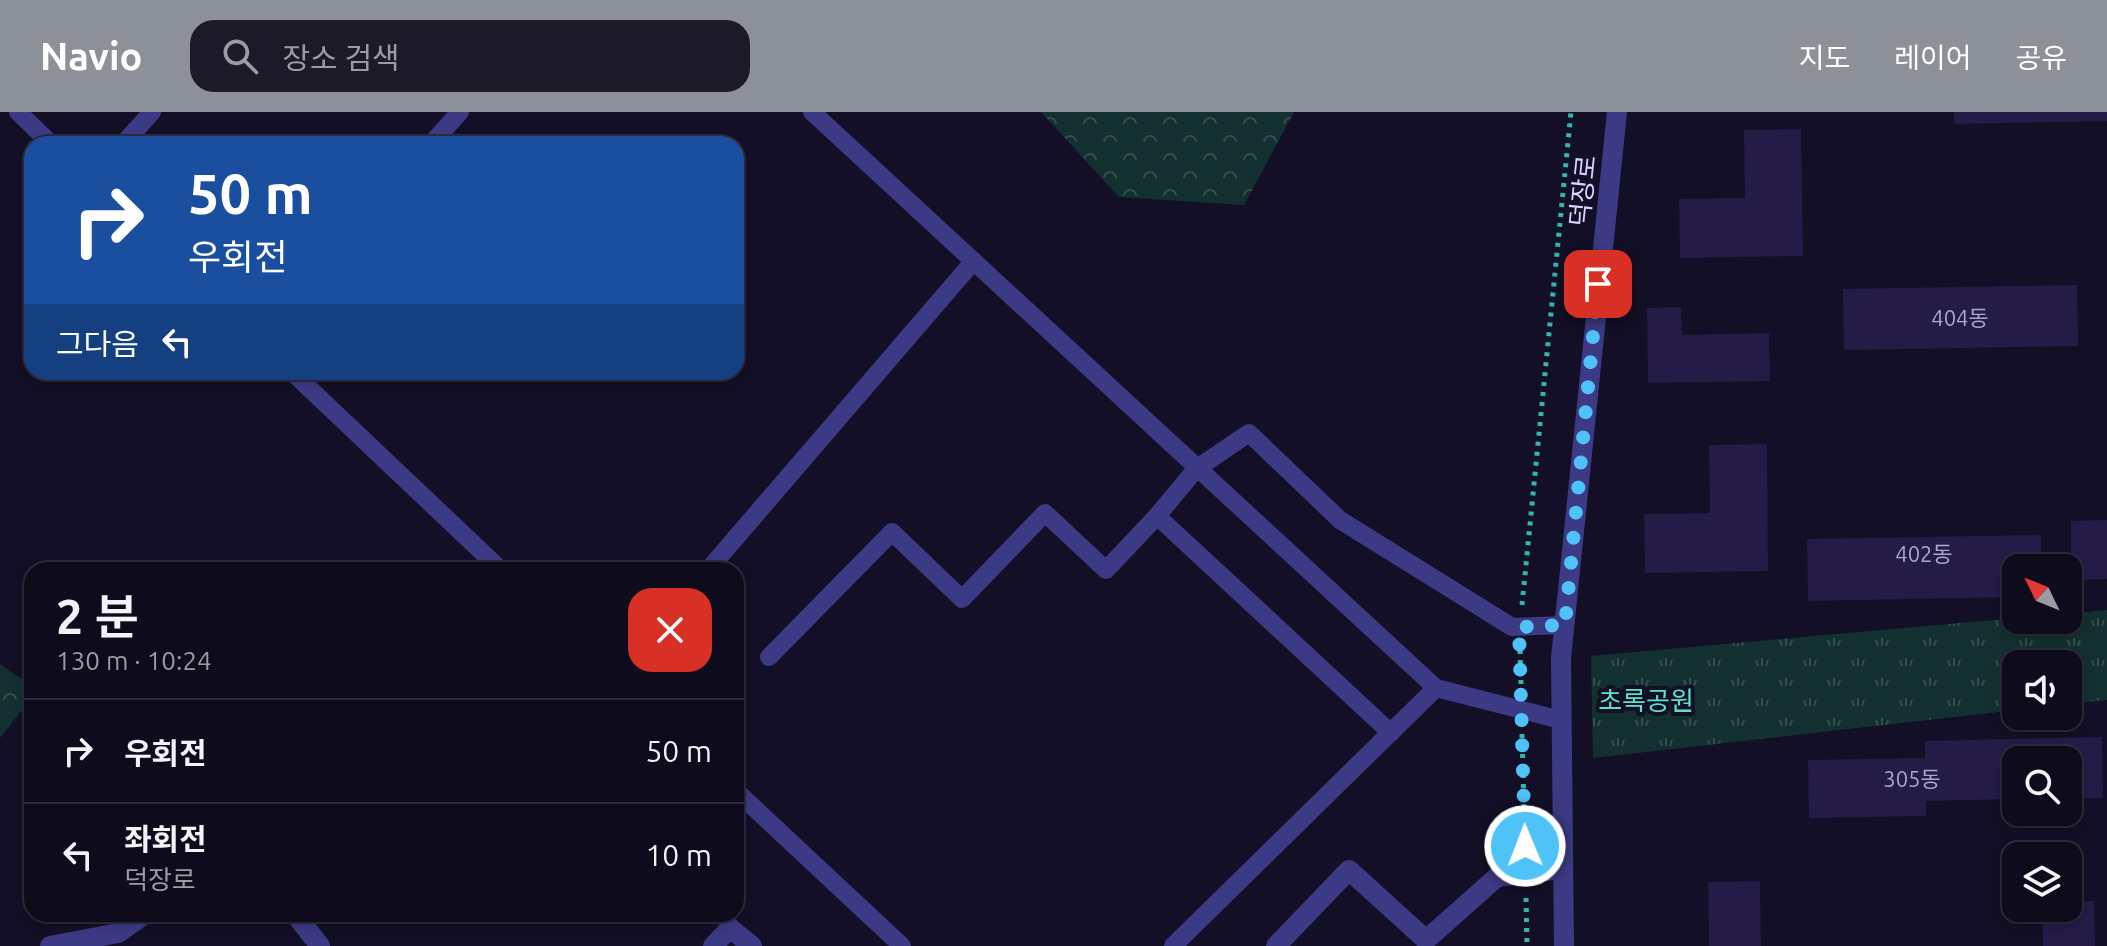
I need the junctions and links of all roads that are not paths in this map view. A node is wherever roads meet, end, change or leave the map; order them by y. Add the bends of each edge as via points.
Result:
1 (18, 112) edge
2 (152, 112) edge
3 (460, 112) edge
4 (812, 112) edge
5 (1617, 112) edge
6 (43, 136) edge
7 (130, 136) edge
8 (438, 136) edge
9 (972, 263) junction
10 (300, 380) edge
11 (1196, 469) junction
12 (1157, 516) junction
13 (493, 562) edge
14 (715, 562) edge
15 (1565, 625) junction
16 (769, 657) dead end
17 (1436, 688) junction
18 (1561, 720) junction
19 (1391, 733) junction
20 (744, 798) edge
21 (1562, 869) junction
22 (134, 922) edge
23 (301, 922) edge
24 (50, 946) edge
25 (320, 946) edge
26 (713, 946) edge
27 (752, 946) edge
28 (902, 946) edge
29 (1173, 946) edge
30 (1276, 946) edge
31 (1564, 946) edge

1 - 6 lane
2 - 7 lane
3 - 8 lane
4 - 9 lane
5 - 15 street, 덕장로
9 - 11 lane
9 - 14 lane
10 - 13 lane
11 - 12 lane
11 - 15 lane via 1249,433 1340,520 1512,627
11 - 17 lane
12 - 16 lane via 1106,570 1045,513 962,599 892,532
12 - 19 lane
15 - 18 street, 덕장로
17 - 18 lane
17 - 19 lane
18 - 21 street, 덕장로
19 - 29 lane
20 - 28 lane
21 - 30 street via 1497,877 1426,940 1349,870
21 - 31 street, 덕장로
22 - 24 street via 118,933
23 - 25 street
26 - 27 street via 730,928

